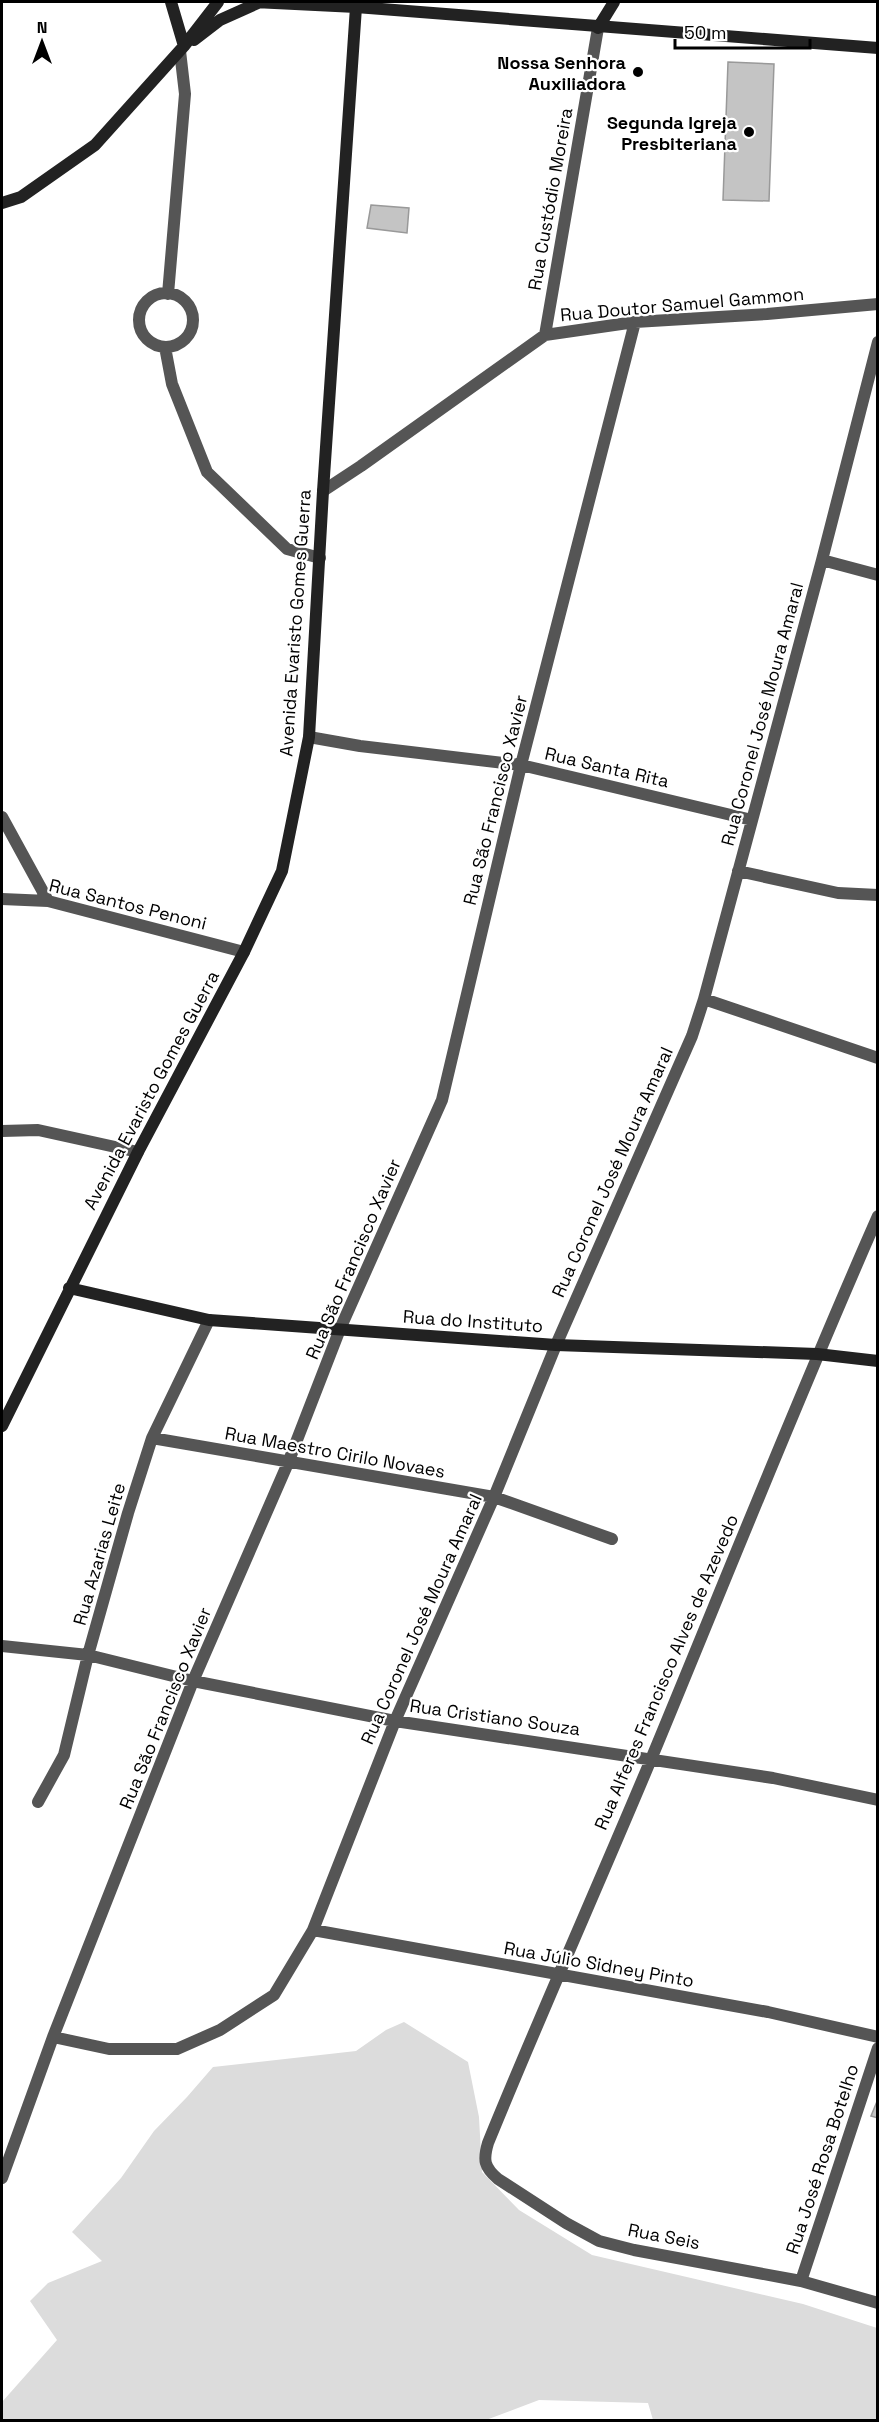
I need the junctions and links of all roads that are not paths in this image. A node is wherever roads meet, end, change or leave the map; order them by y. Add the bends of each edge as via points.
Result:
1 (171, 2) edge
2 (218, 2) edge
3 (254, 2) edge
4 (260, 2) edge
5 (614, 2) edge
6 (356, 7) junction
7 (598, 28) junction
8 (878, 48) edge
9 (182, 49) junction
10 (2, 203) edge
11 (168, 294) junction
12 (878, 304) edge
13 (635, 322) junction
14 (545, 335) junction
15 (878, 342) edge
16 (165, 347) junction
17 (323, 491) junction
18 (320, 558) junction
19 (822, 561) junction
20 (878, 575) edge
21 (309, 737) junction
22 (521, 765) junction
23 (2, 817) edge
24 (752, 820) junction
25 (738, 871) junction
26 (878, 895) edge
27 (2, 899) edge
28 (48, 901) junction
29 (244, 952) junction
30 (704, 999) junction
31 (878, 1058) edge
32 (2, 1131) edge
33 (138, 1152) junction
34 (878, 1216) edge
35 (69, 1288) junction
36 (208, 1320) junction
37 (340, 1329) junction
38 (556, 1345) junction
39 (817, 1354) junction
40 (878, 1361) edge
41 (2, 1426) edge
42 (153, 1438) junction
43 (288, 1463) junction
44 (494, 1497) junction
45 (612, 1539) dead end
46 (2, 1646) edge
47 (88, 1655) junction
48 (193, 1682) junction
49 (395, 1721) junction
50 (651, 1759) junction
51 (878, 1800) edge
52 (38, 1802) dead end
53 (313, 1930) junction
54 (556, 1976) junction
55 (53, 2037) junction
56 (878, 2037) edge
57 (878, 2048) edge
58 (488, 2143) joint
59 (2, 2178) edge
60 (801, 2281) junction
61 (878, 2303) edge

1 - 9 main road
2 - 9 main road
3 - 4 main road
4 - 6 main road
4 - 9 main road via 220,21
5 - 7 main road, Rua Custódio Moreira
6 - 7 main road
6 - 17 main road, Avenida Evaristo Gomes Guerra
7 - 8 main road
7 - 14 street, Rua Custódio Moreira
9 - 10 main road via 95,145 21,196
9 - 11 street via 185,94
11 - 16 street via 183,300 193,322 187,337
11 - 16 street via 146,303 139,319 149,341
12 - 13 street, Rua Doutor Samuel Gammon
13 - 14 street, Rua Doutor Samuel Gammon
13 - 22 street, Rua São Francisco Xavier
14 - 17 street, Rua Doutor Samuel Gammon
15 - 19 street, Rua Coronel José Moura Amaral
16 - 18 street via 172,384 207,472 287,549
17 - 18 main road, Avenida Evaristo Gomes Guerra
18 - 21 main road, Avenida Evaristo Gomes Guerra
19 - 20 street
19 - 24 street, Rua Coronel José Moura Amaral
21 - 22 street, Rua Santa Rita
21 - 29 main road, Avenida Evaristo Gomes Guerra via 282,871
22 - 24 street, Rua Santa Rita
22 - 37 street, Rua São Francisco Xavier via 442,1101
23 - 28 street
24 - 25 street, Rua Coronel José Moura Amaral
25 - 26 street via 838,893
25 - 30 street, Rua Coronel José Moura Amaral
27 - 28 street, Rua Santos Penoni
28 - 29 street, Rua Santos Penoni
29 - 33 main road, Avenida Evaristo Gomes Guerra
30 - 31 street
30 - 38 street, Rua Coronel José Moura Amaral via 692,1036
32 - 33 street via 38,1130
33 - 35 main road, Avenida Evaristo Gomes Guerra
34 - 39 street, Rua Alferes Francisco Alves de Azevedo
35 - 36 main road, Rua do Instituto
35 - 41 main road, Avenida Evaristo Gomes Guerra
36 - 37 main road, Rua do Instituto
36 - 42 street, Rua Azarias Leite
37 - 38 main road, Rua do Instituto
37 - 43 street, Rua São Francisco Xavier
38 - 39 main road, Rua do Instituto
38 - 44 street, Rua Coronel José Moura Amaral
39 - 40 main road, Rua do Instituto
39 - 50 street, Rua Alferes Francisco Alves de Azevedo
42 - 43 street, Rua Maestro Cirilo Novaes
42 - 47 street, Rua Azarias Leite
43 - 44 street, Rua Maestro Cirilo Novaes
43 - 48 street, Rua São Francisco Xavier
44 - 45 street, Rua Maestro Cirilo Novaes
44 - 49 street, Rua Coronel José Moura Amaral
46 - 47 street, Rua Cristiano Souza
47 - 48 street, Rua Cristiano Souza
47 - 52 street, Rua Azarias Leite via 64,1755
48 - 49 street, Rua Cristiano Souza
48 - 55 street, Rua São Francisco Xavier
49 - 50 street, Rua Cristiano Souza
49 - 53 street, Rua Coronel José Moura Amaral
50 - 51 street, Rua Cristiano Souza
50 - 54 street, Rua Alferes Francisco Alves de Azevedo
53 - 54 street, Rua Júlio Sidney Pinto
53 - 55 street, Rua Coronel José Moura Amaral via 274,1995 220,2030 177,2049 109,2049
54 - 56 street, Rua Júlio Sidney Pinto via 768,2012
54 - 58 street, Rua Alferes Francisco Alves de Azevedo
55 - 59 street, Rua São Francisco Xavier
57 - 60 street, Rua José Rosa Botelho
58 - 60 street, Rua Seis via 484,2160 488,2171 599,2241
60 - 61 street, Rua Seis

